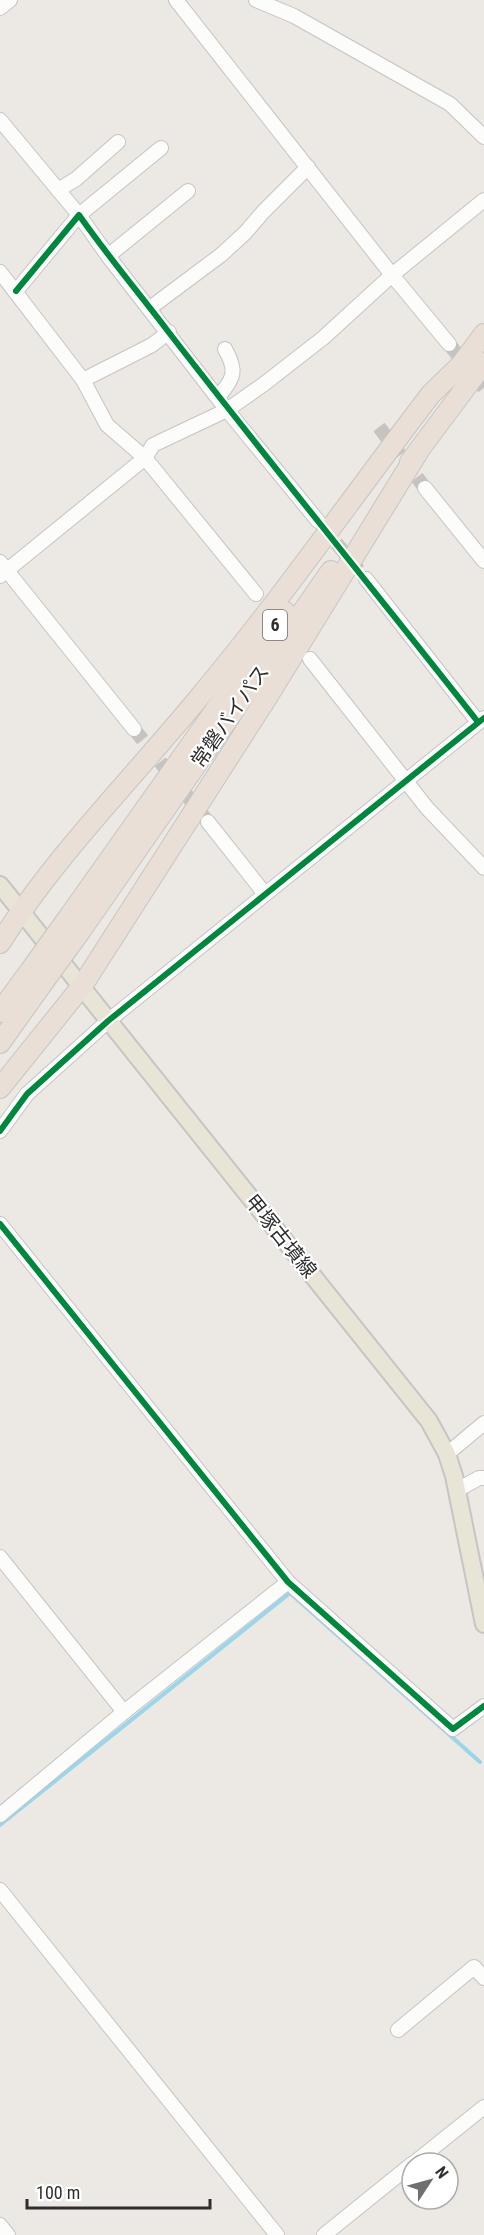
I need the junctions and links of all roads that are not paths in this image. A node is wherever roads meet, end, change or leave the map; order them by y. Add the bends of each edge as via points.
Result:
1 (10, 0) edge
2 (176, 0) edge
3 (256, 0) edge
4 (0, 8) edge
5 (0, 120) edge
6 (484, 137) edge
7 (118, 142) dead end
8 (161, 148) dead end
9 (308, 167) junction
10 (58, 190) junction
11 (188, 191) dead end
12 (484, 200) edge
13 (79, 215) junction
14 (108, 256) junction
15 (0, 272) edge
16 (392, 275) junction
17 (16, 291) junction
18 (150, 308) junction
19 (169, 332) junction
20 (484, 334) edge
21 (449, 344) tunnel mouth
22 (225, 348) dead end
23 (484, 363) edge
24 (462, 364) junction
25 (83, 380) junction
26 (218, 397) junction
27 (227, 410) junction
28 (418, 452) junction
29 (145, 458) junction
30 (425, 488) tunnel mouth
31 (318, 521) tunnel mouth
32 (484, 561) edge
33 (2, 569) edge
34 (366, 579) tunnel mouth
35 (256, 594) dead end
36 (310, 659) dead end
37 (481, 720) edge
38 (134, 729) tunnel mouth
39 (406, 781) junction
40 (208, 822) tunnel mouth
41 (484, 868) edge
42 (0, 885) edge
43 (265, 894) junction
44 (21, 910) junction
45 (74, 925) junction
46 (0, 943) edge
47 (36, 977) junction
48 (82, 986) junction
49 (0, 1012) edge
50 (108, 1021) junction
51 (0, 1043) edge
52 (0, 1088) edge
53 (0, 1131) edge
54 (0, 1224) edge
55 (484, 1423) edge
56 (447, 1454) junction
57 (484, 1478) edge
58 (457, 1490) junction
59 (0, 1557) edge
60 (288, 1582) junction
61 (484, 1624) edge
62 (484, 1706) edge
63 (124, 1712) junction
64 (0, 1815) edge
65 (0, 1890) edge
66 (484, 1978) edge
67 (398, 2030) dead end
68 (484, 2107) edge
69 (429, 2151) edge
70 (400, 2174) edge
71 (0, 2225) edge
72 (8, 2235) edge
73 (277, 2235) edge
74 (324, 2235) edge

1 - 4 street
2 - 9 street
3 - 6 street via 294,16 450,104
5 - 10 street
7 - 10 street
8 - 13 street
9 - 16 street
9 - 18 street via 245,233
10 - 13 street
11 - 14 street
12 - 16 street
13 - 14 street
13 - 17 street
14 - 18 street
15 - 17 street
16 - 21 street
16 - 27 street via 323,338
17 - 25 street
18 - 19 street
19 - 25 street via 152,345
19 - 26 street
20 - 24 highway, 常磐バイパス / 6
22 - 26 street via 234,368
23 - 28 highway, 常磐バイパス / 6
24 - 44 highway via 431,394 291,584 198,700
24 - 45 highway, 常磐バイパス / 6
25 - 29 street via 107,425
26 - 27 street
27 - 29 street via 163,439 153,445
27 - 31 street
28 - 45 highway, 常磐バイパス / 6
28 - 48 highway
29 - 33 street
29 - 35 street
30 - 32 street
33 - 38 street
34 - 37 street
36 - 39 street
37 - 39 street
39 - 41 street
39 - 43 street
40 - 43 street
42 - 44 main road, 甲塚古墳線
43 - 50 street
44 - 46 highway
44 - 48 main road, 甲塚古墳線
45 - 47 highway, 常磐バイパス / 6, bridge
47 - 49 highway, 常磐バイパス / 6
47 - 51 highway, 常磐バイパス / 6
48 - 50 main road, 甲塚古墳線
48 - 52 highway
50 - 53 street via 27,1094
50 - 56 main road, 甲塚古墳線 via 409,1395
54 - 60 street
55 - 56 street
56 - 58 main road, 甲塚古墳線
57 - 58 street
58 - 61 main road, 甲塚古墳線
59 - 63 street
60 - 62 street via 453,1729
60 - 63 street
63 - 64 street
65 - 73 street
66 - 67 street via 474,1967
68 - 69 street
70 - 74 street
71 - 72 street

